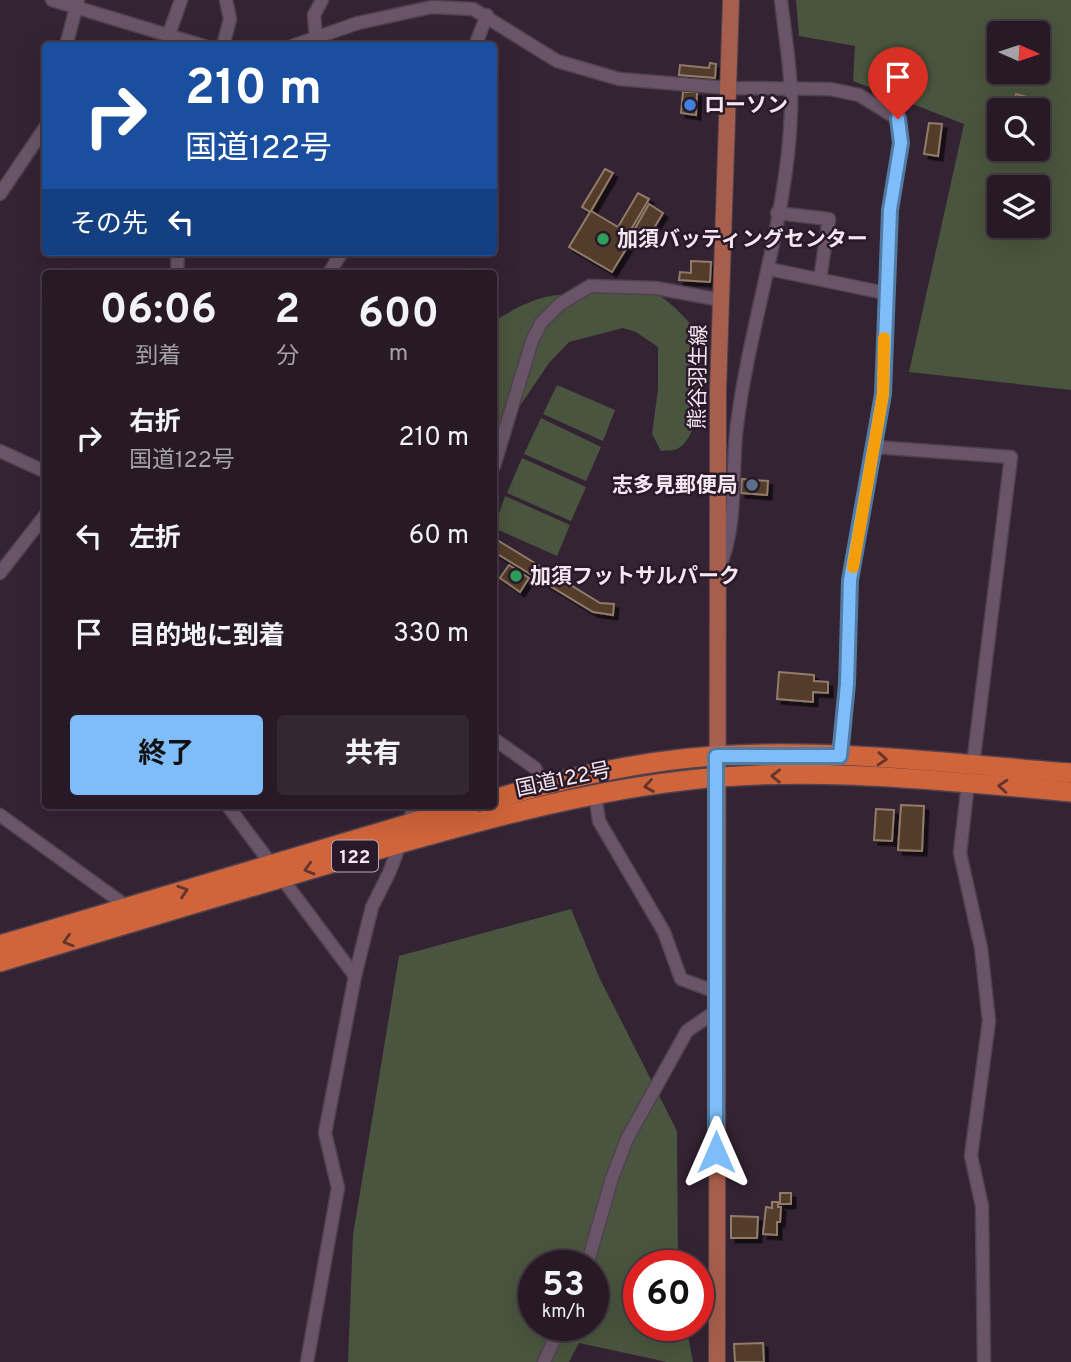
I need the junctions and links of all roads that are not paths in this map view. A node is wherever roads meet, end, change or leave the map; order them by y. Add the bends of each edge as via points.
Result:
1 (52, 0) edge
2 (181, 0) edge
3 (226, 0) edge
4 (322, 0) edge
5 (732, 0) edge
6 (781, 0) edge
7 (77, 3) edge
8 (416, 6) edge
9 (487, 15) junction
10 (169, 34) junction
11 (316, 37) junction
12 (67, 42) edge
13 (191, 42) edge
14 (224, 42) edge
15 (303, 42) edge
16 (477, 42) edge
17 (790, 87) junction
18 (728, 88) junction
19 (42, 131) edge
20 (0, 194) edge
21 (777, 213) junction
22 (769, 269) junction
23 (820, 279) junction
24 (885, 293) junction
25 (721, 300) junction
26 (875, 447) junction
27 (0, 451) edge
28 (497, 456) edge
29 (42, 470) edge
30 (42, 519) edge
31 (0, 573) edge
32 (716, 576) junction
33 (497, 741) edge
34 (716, 756) junction
35 (840, 756) junction
36 (1071, 773) edge
37 (971, 774) junction
38 (716, 778) junction
39 (543, 785) junction
40 (1071, 792) edge
41 (595, 794) junction
42 (497, 798) edge
43 (230, 809) edge
44 (413, 809) edge
45 (458, 809) edge
46 (0, 815) edge
47 (406, 824) junction
48 (400, 843) junction
49 (276, 870) junction
50 (129, 908) junction
51 (0, 945) edge
52 (0, 962) edge
53 (355, 975) junction
54 (716, 992) junction
55 (716, 1011) junction
56 (591, 1250) edge
57 (554, 1341) edge
58 (307, 1362) edge
59 (544, 1362) edge
60 (717, 1362) edge
61 (984, 1362) edge

1 - 7 street
2 - 10 street
3 - 14 street via 230,19
4 - 11 street via 314,15
5 - 18 main road, 熊谷羽生線
6 - 17 street
7 - 10 street
7 - 12 street
8 - 9 street via 473,9
8 - 11 street
9 - 16 street
9 - 18 street via 557,61 619,79
10 - 13 street
11 - 15 street
17 - 18 street
17 - 21 street via 789,142
17 - 24 street via 859,95 898,119 901,143 890,210
18 - 25 main road, 熊谷羽生線
19 - 20 street
21 - 22 street
21 - 23 street via 829,219
22 - 23 street
22 - 32 street via 737,425 726,553
23 - 24 street
24 - 26 street via 883,394
25 - 28 street via 656,288 590,286 560,304 541,323 532,341
25 - 32 main road, 熊谷羽生線
26 - 35 street via 850,580
26 - 37 street via 1011,457
27 - 29 street
30 - 31 street
32 - 34 main road, 熊谷羽生線
33 - 39 street via 535,768
34 - 35 highway, 国道122号 / 122
34 - 38 main road, 熊谷羽生線
34 - 39 highway, 国道122号 / 122 via 637,765
35 -> 37 highway, 国道122号 / 122
36 - 37 highway, 国道122号 / 122
37 -> 38 highway, 国道122号 / 122
40 -> 37 highway, 国道122号 / 122
37 - 61 street via 960,853 981,948 989,1021 971,1156 982,1206
38 -> 41 highway, 国道122号 / 122
38 - 54 main road, 熊谷羽生線
39 - 42 highway, 国道122号 / 122
41 - 48 highway, 国道122号 / 122
41 - 54 street via 599,821 664,932 681,979
43 - 49 street
44 - 47 street
45 - 47 highway, 国道122号 / 122
46 - 50 street
47 - 48 street
47 - 49 highway, 国道122号 / 122
48 -> 49 highway, 国道122号 / 122
48 - 53 street via 372,907
50 -> 49 highway, 国道122号 / 122
49 -> 52 highway, 国道122号 / 122
49 - 53 street
50 - 51 highway, 国道122号 / 122
53 - 58 street via 326,1133 338,1188
54 - 55 main road, 熊谷羽生線
55 - 56 street via 687,1031 627,1139
55 - 60 main road, 熊谷羽生線
57 - 59 street

